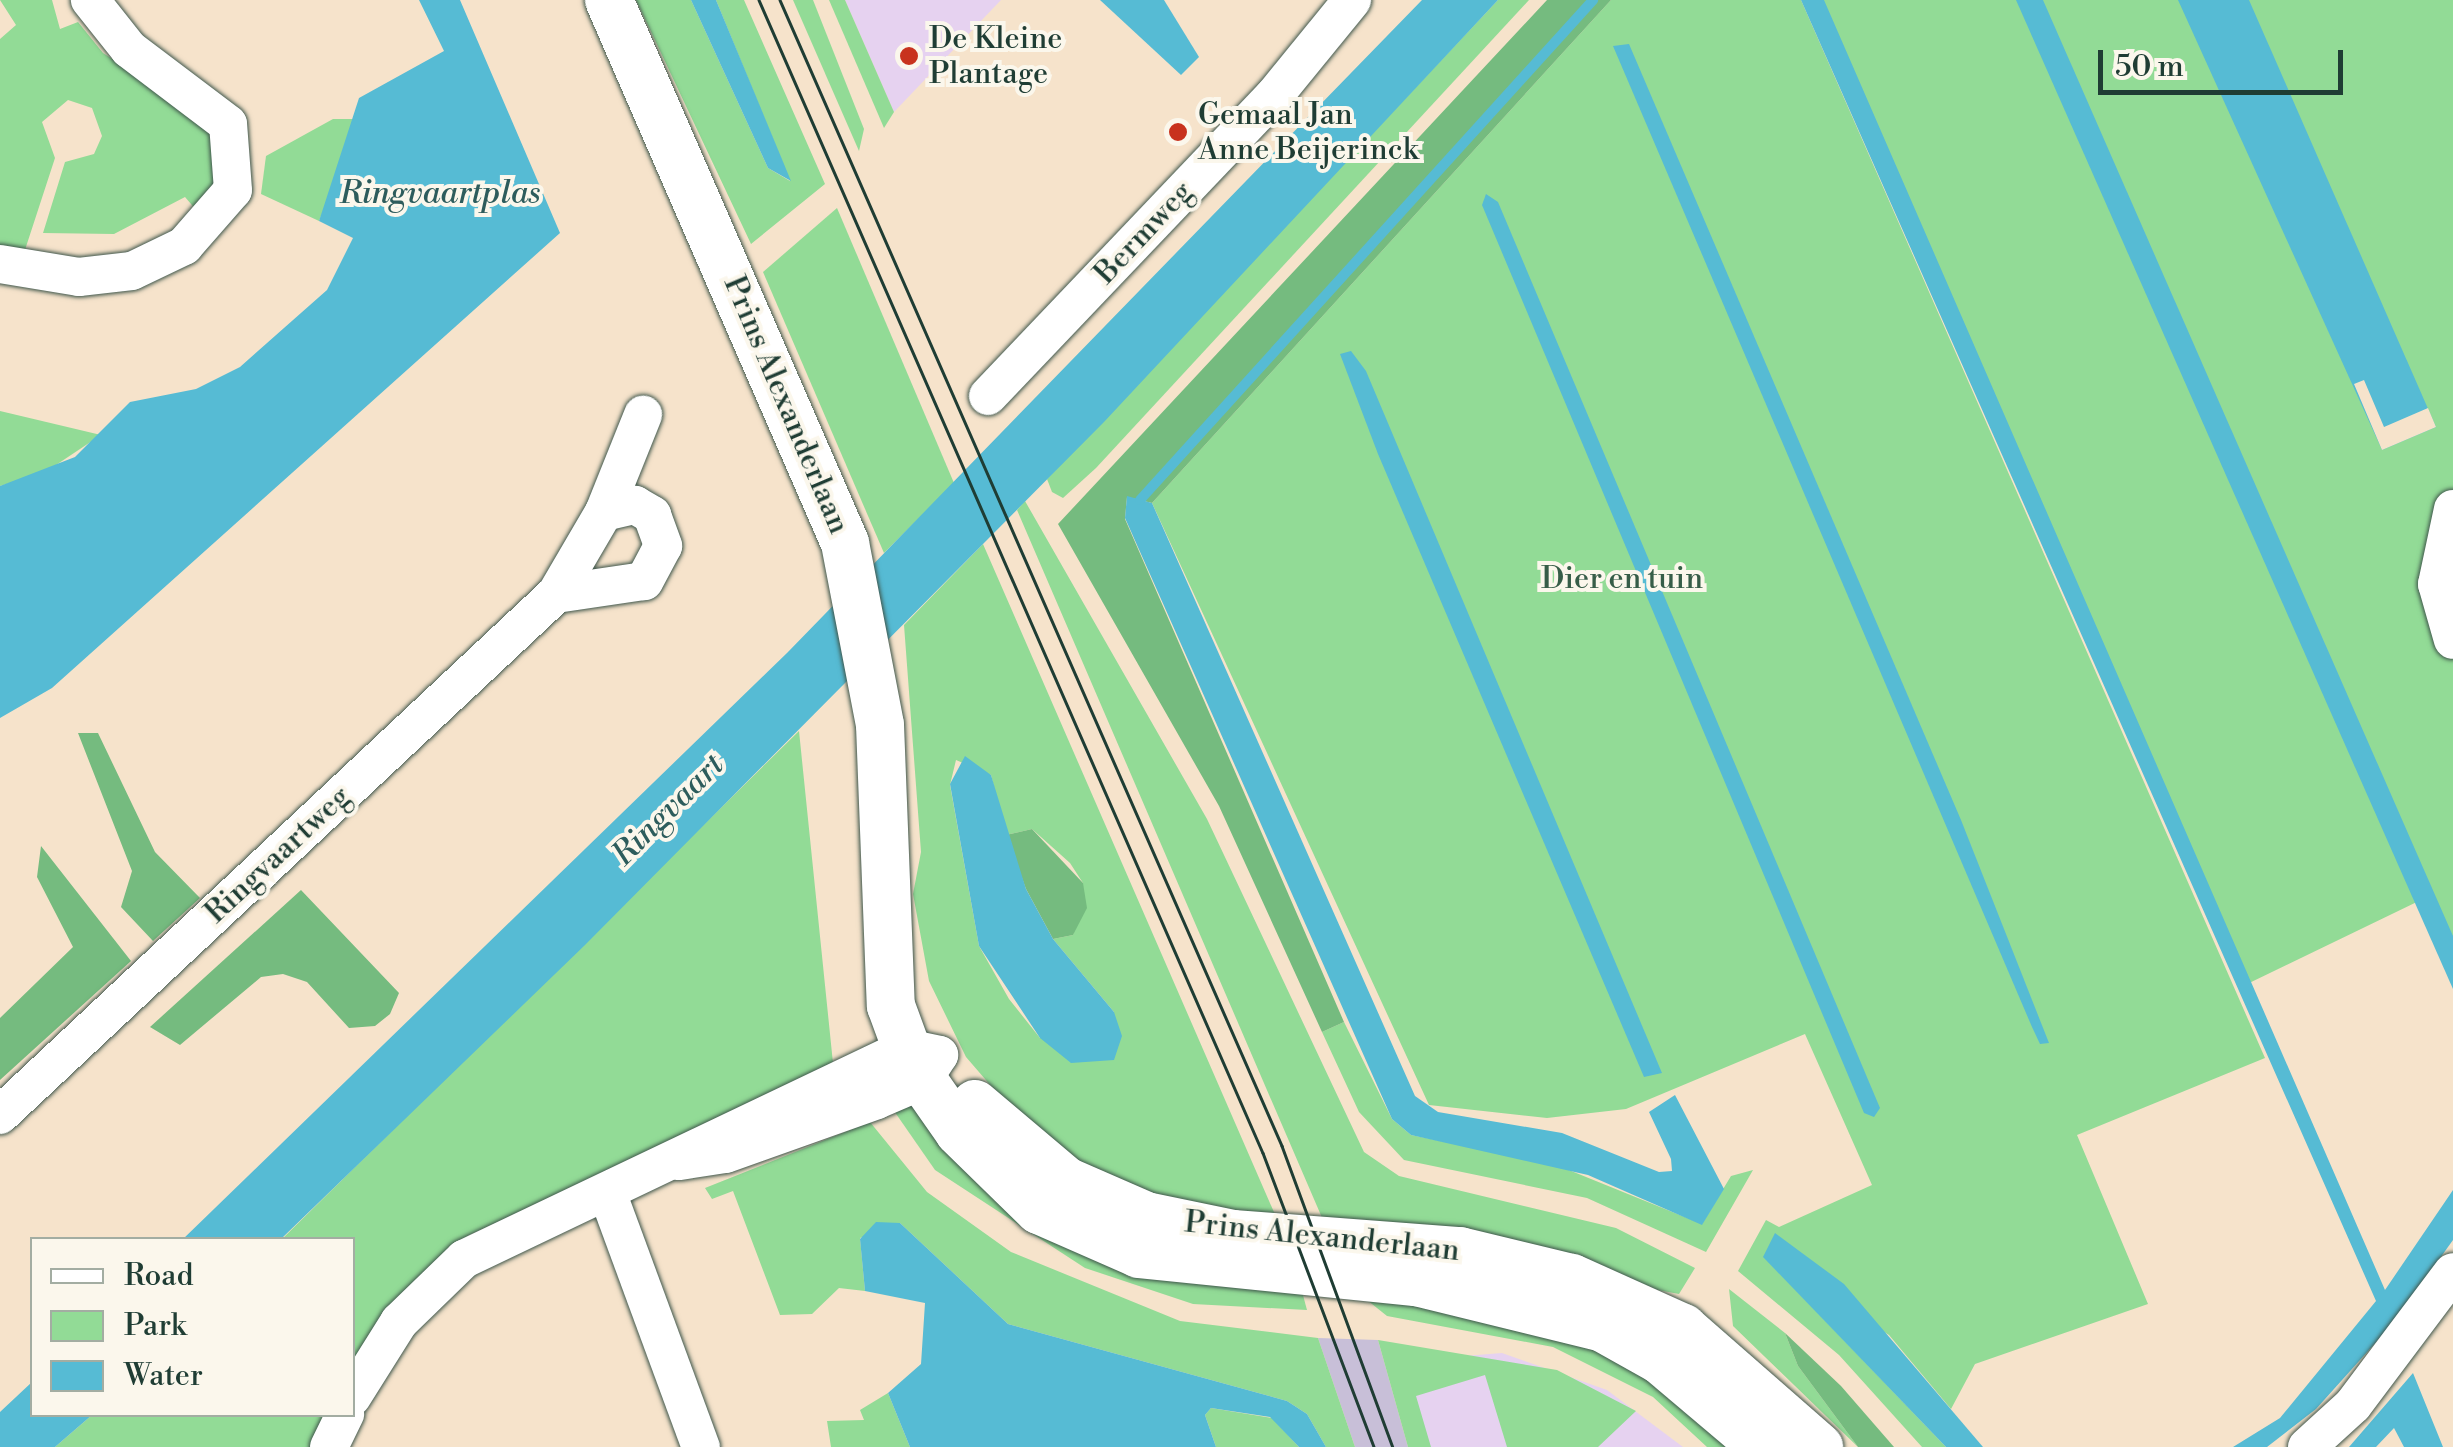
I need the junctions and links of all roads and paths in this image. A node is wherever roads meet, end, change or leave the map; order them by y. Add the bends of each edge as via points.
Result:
1 (90, 0) edge
2 (609, 0) edge
3 (1352, 0) edge
4 (0, 264) edge
5 (988, 396) dead end
6 (643, 415) dead end
7 (2453, 509) edge
8 (604, 512) junction
9 (556, 594) junction
10 (2453, 640) edge
11 (923, 1061) junction
12 (0, 1115) edge
13 (606, 1192) junction
14 (2453, 1272) edge
15 (355, 1392) edge
16 (346, 1417) edge
17 (349, 1417) edge
18 (328, 1447) edge
19 (363, 1447) edge
20 (701, 1447) edge
21 (1763, 1447) edge
22 (1819, 1447) edge
23 (2306, 1447) edge

1 - 4 street via 130,49 228,124 233,190 184,246 132,271 79,278
2 - 11 main road, Prins Alexanderlaan via 845,543 880,725 891,1006
3 - 5 street, Bermweg
6 - 8 street, Ringvaartweg
7 - 10 street via 2437,584
8 - 9 street, Ringvaartweg
8 - 9 street via 634,505 652,515 661,530 658,568 644,582
9 - 12 street, Ringvaartweg
11 - 13 street via 718,1134 678,1161
11 - 21 main road, Prins Alexanderlaan via 959,1132 1039,1210 1088,1235 1139,1254 1416,1282 1541,1306 1660,1360
11 - 22 main road, Prins Alexanderlaan via 1082,1188 1146,1216 1233,1234 1460,1251 1572,1278 1683,1328
13 - 15 street via 464,1259 399,1322
13 - 20 street
14 - 23 street via 2353,1405
16 - 18 street
17 - 19 street

